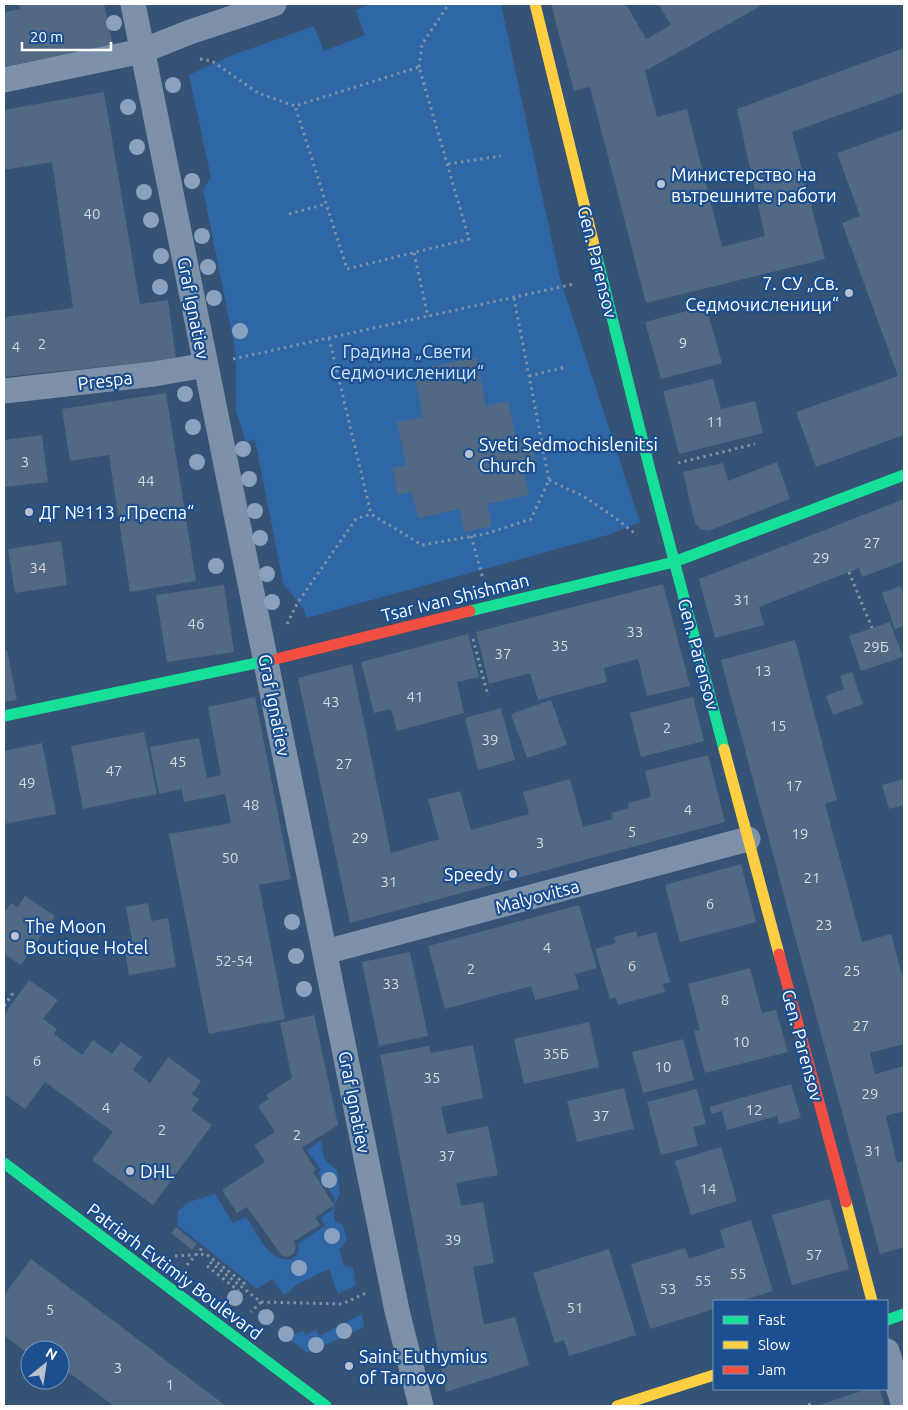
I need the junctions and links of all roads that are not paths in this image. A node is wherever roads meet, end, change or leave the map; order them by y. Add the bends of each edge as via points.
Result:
1 (133, 4) edge
2 (274, 4) edge
3 (535, 4) edge
4 (142, 51) junction
5 (4, 80) edge
6 (206, 365) junction
7 (4, 391) edge
8 (904, 475) edge
9 (674, 562) junction
10 (266, 661) junction
11 (4, 716) edge
12 (748, 839) junction
13 (325, 952) junction
14 (4, 1164) edge
15 (872, 1300) edge
16 (904, 1314) edge
17 (888, 1320) edge
18 (888, 1354) edge
19 (713, 1375) edge
20 (326, 1406) edge
21 (420, 1406) edge
22 (617, 1406) edge
23 (904, 1406) edge

1 - 4 street, Graf Ignatiev
2 - 4 street
3 - 9 street, Gen. Parensov
4 - 5 street
4 - 6 street, Graf Ignatiev
6 - 7 street, Prespa
6 - 10 street, Graf Ignatiev
8 - 9 street, Tsar Ivan Shishman
9 - 10 street, Tsar Ivan Shishman
9 - 12 street, Gen. Parensov
10 - 11 street, Tsar Ivan Shishman
10 - 13 street, Graf Ignatiev
12 - 13 street, Malyovitsa
12 - 15 street, Gen. Parensov
13 - 21 street, Graf Ignatiev via 397,1311
14 - 20 street, Patriarh Evtimiy Boulevard
16 - 17 street
18 - 23 street
19 - 22 street

